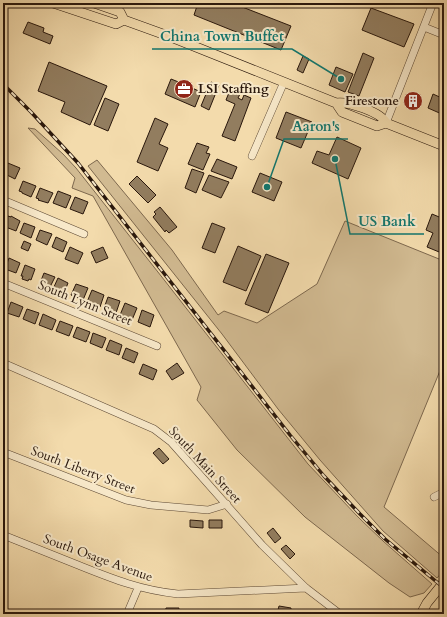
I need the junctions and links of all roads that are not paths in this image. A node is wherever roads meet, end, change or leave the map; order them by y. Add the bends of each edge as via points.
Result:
1 (53, 3) edge
2 (94, 3) edge
3 (433, 3) edge
4 (124, 20) junction
5 (424, 27) junction
6 (444, 35) edge
7 (284, 82) junction
8 (386, 123) junction
9 (444, 146) edge
10 (252, 156) dead end
11 (3, 200) edge
12 (84, 234) dead end
13 (3, 283) edge
14 (157, 346) dead end
15 (3, 363) edge
16 (3, 452) edge
17 (444, 492) edge
18 (434, 498) dead end
19 (227, 504) junction
20 (3, 535) edge
21 (444, 582) edge
22 (138, 588) junction
23 (306, 588) junction
24 (127, 614) edge
25 (340, 614) edge
26 (421, 614) edge

1 - 4 main road via 116,24
2 - 4 main road via 120,12
3 - 5 street
4 - 7 main road
5 - 6 street
5 - 8 street
7 - 8 main road via 336,103 347,103 381,116
7 - 10 street
8 - 9 main road
11 - 12 street
13 - 14 street, South Lynn Street
15 - 19 street, South Main Street via 154,429 171,442
16 - 19 street, South Liberty Street via 126,500 151,506 208,510
17 - 18 street
19 - 23 street, South Main Street via 262,545
20 - 22 street, South Osage Avenue
21 - 26 main road
22 - 23 street, South Osage Avenue via 178,594
22 - 24 street
23 - 25 street, South Main Street

